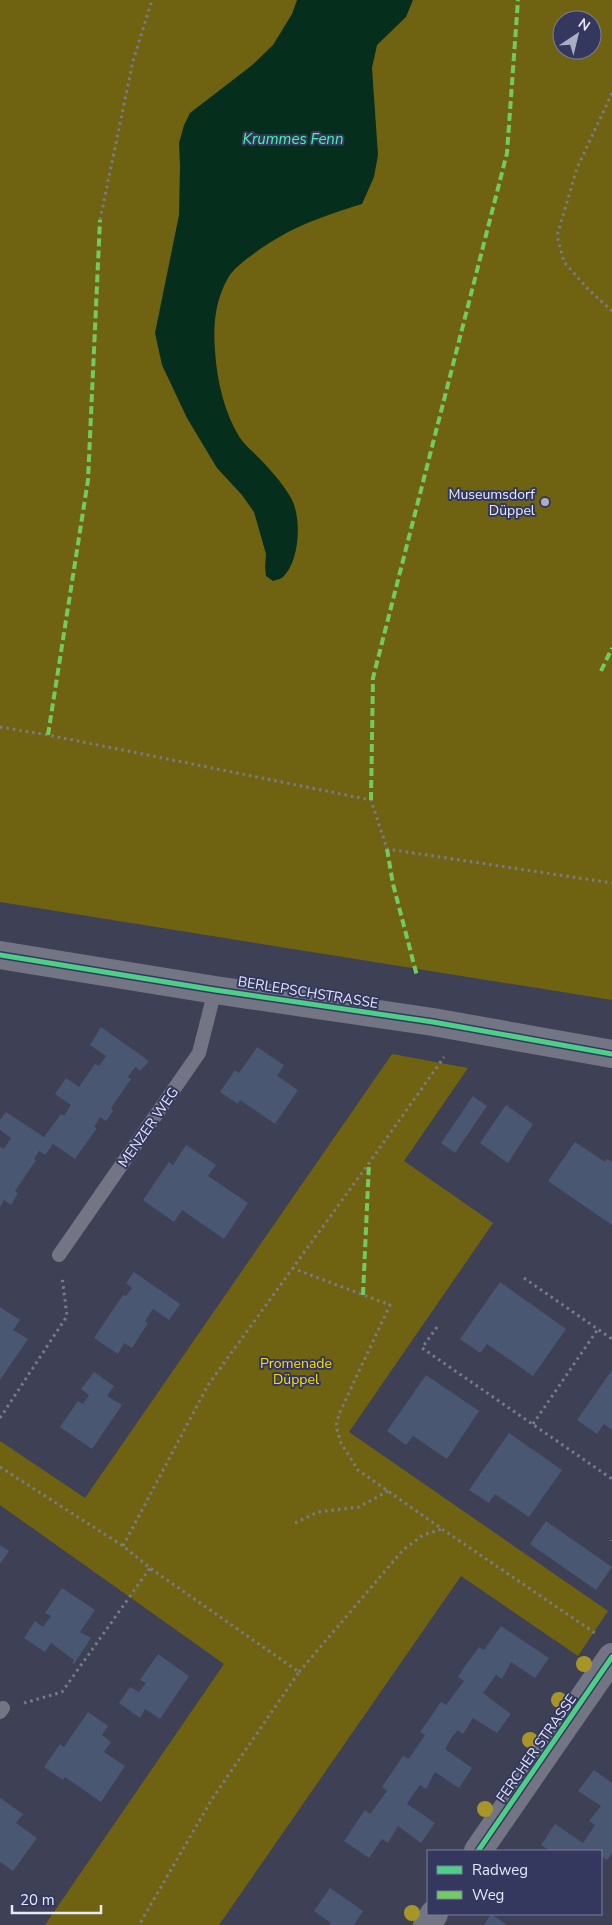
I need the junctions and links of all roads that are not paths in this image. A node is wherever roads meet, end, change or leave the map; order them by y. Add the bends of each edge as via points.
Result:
1 (0, 955) edge
2 (214, 990) junction
3 (612, 1054) edge
4 (59, 1255) road end
5 (606, 1647) edge
6 (479, 1850) edge

1 - 2 street, BERLEPSCHSTRASSE
2 - 3 street, BERLEPSCHSTRASSE via 433,1022
2 - 4 lane, MENZER WEG via 199,1053
5 - 6 street, FERCHER STRASSE

